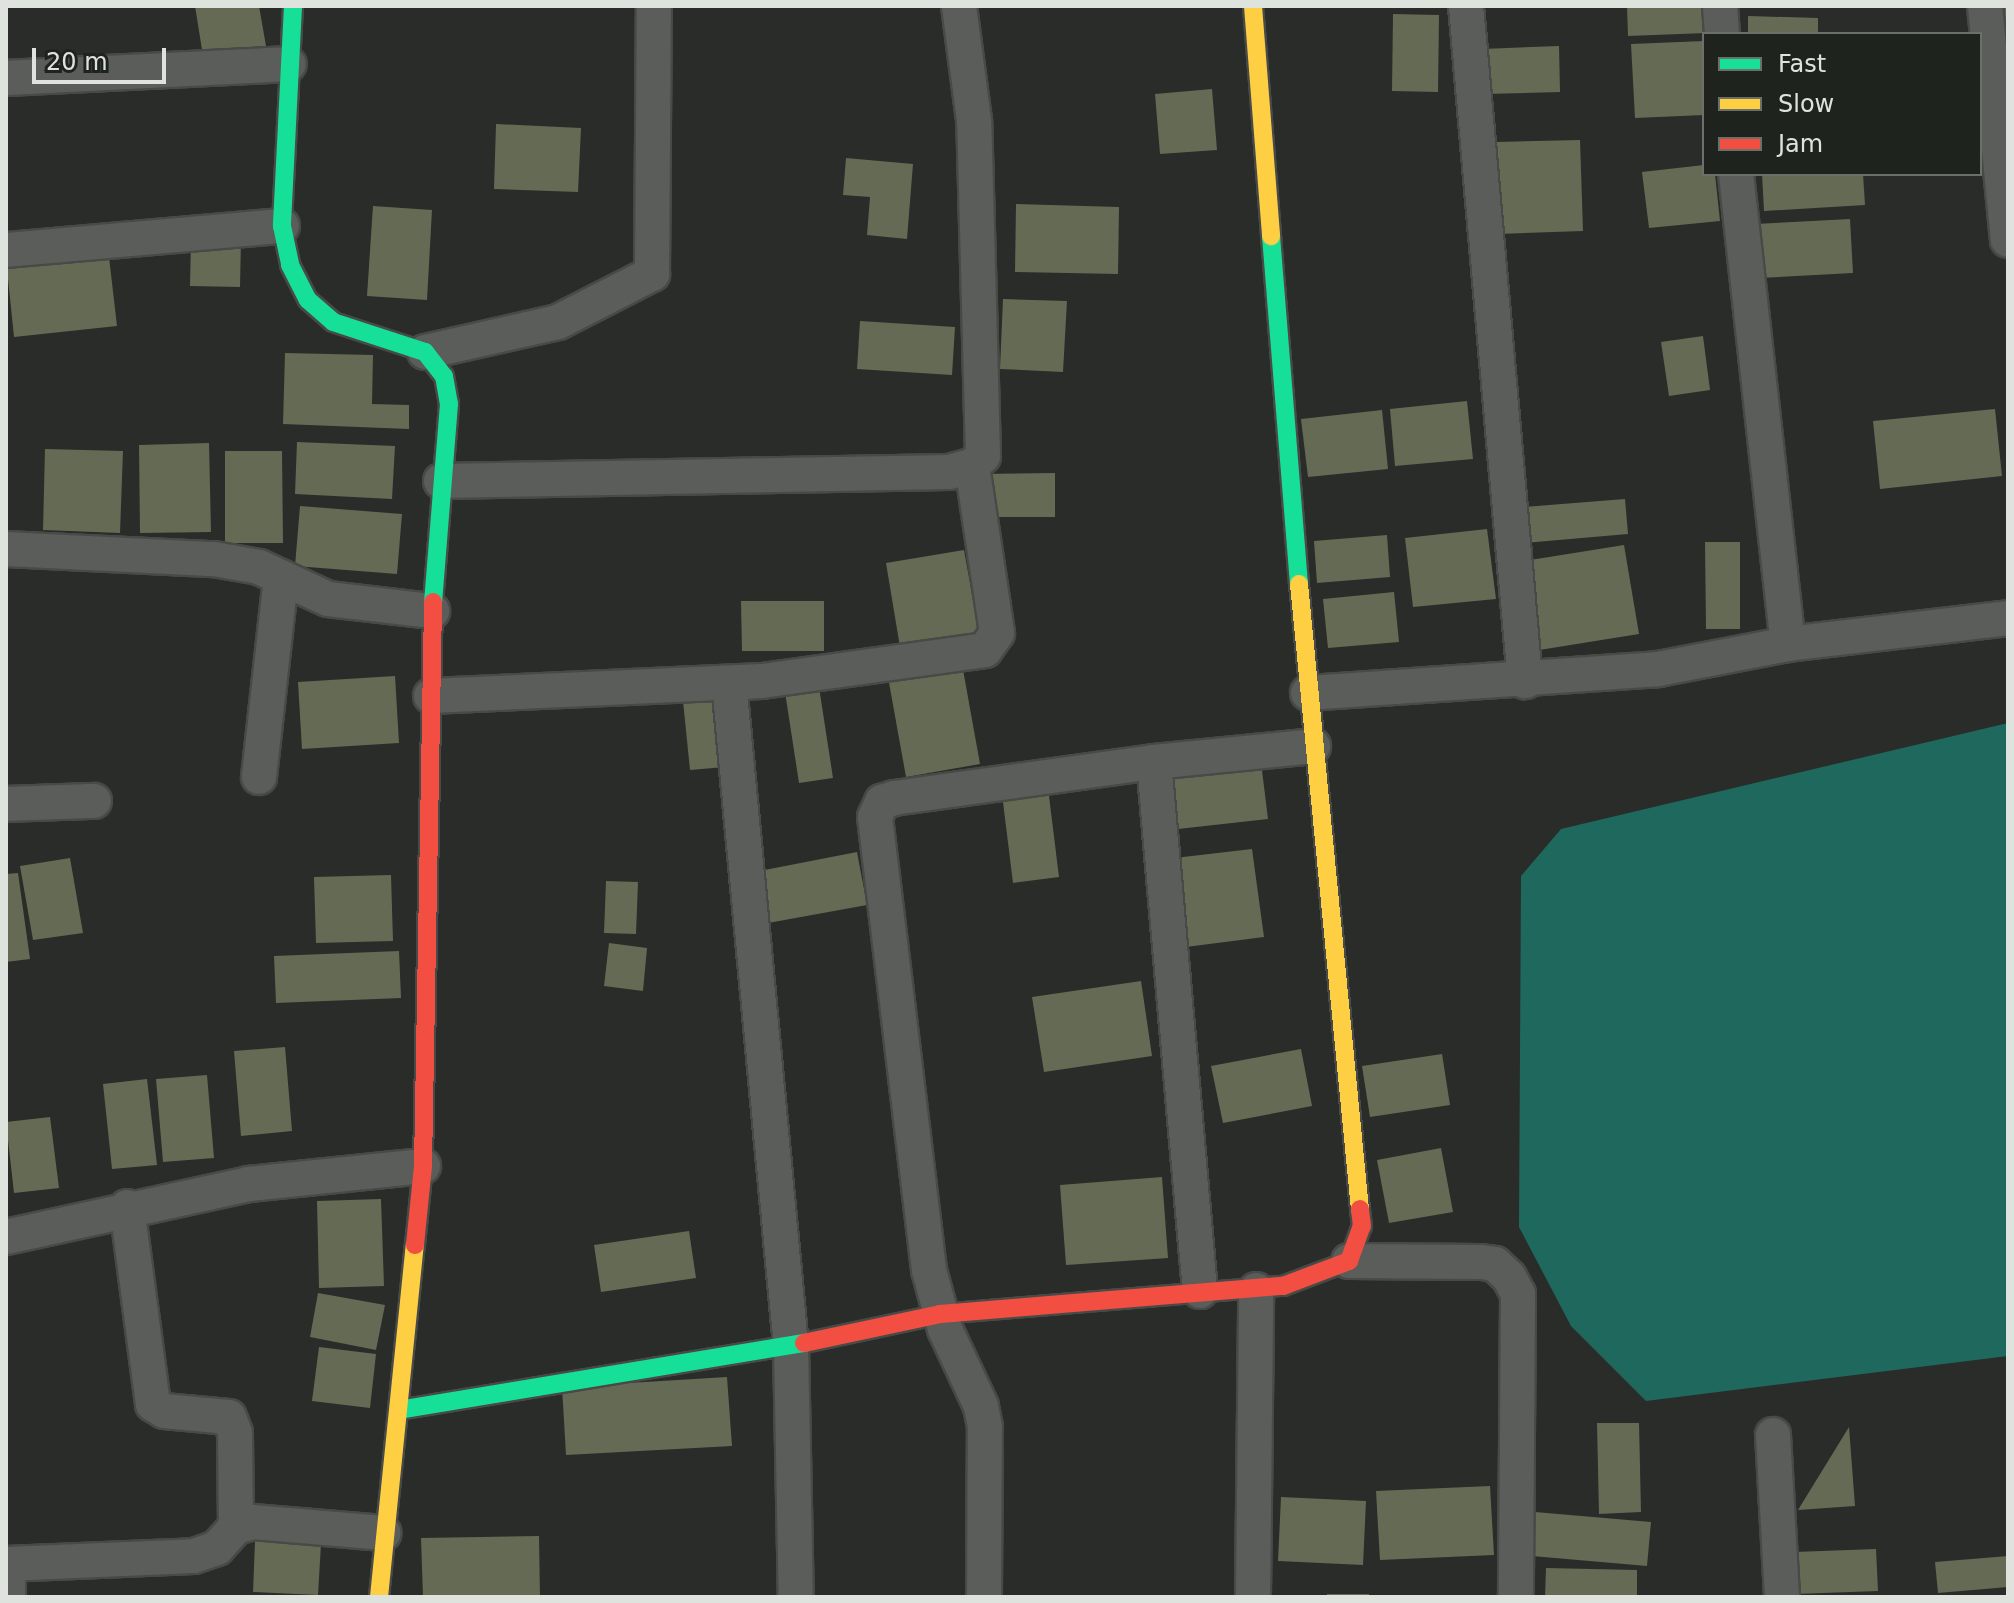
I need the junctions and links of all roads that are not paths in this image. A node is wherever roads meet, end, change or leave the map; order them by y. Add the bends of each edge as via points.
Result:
1 (293, 6) edge
2 (654, 6) edge
3 (959, 6) edge
4 (1253, 6) edge
5 (1466, 6) edge
6 (1720, 6) edge
7 (1985, 6) edge
8 (1722, 32) edge
9 (289, 64) junction
10 (6, 78) edge
11 (1736, 176) edge
12 (282, 226) junction
13 (2008, 240) edge
14 (6, 250) edge
15 (425, 352) junction
16 (972, 466) junction
17 (441, 481) junction
18 (6, 549) edge
19 (281, 577) junction
20 (432, 611) junction
21 (2008, 618) edge
22 (1788, 644) junction
23 (1525, 681) junction
24 (729, 683) junction
25 (1308, 693) junction
26 (431, 696) junction
27 (1313, 746) junction
28 (1154, 762) junction
29 (259, 777) dead end
30 (94, 801) dead end
31 (6, 804) edge
32 (423, 1166) junction
33 (127, 1207) junction
34 (6, 1237) edge
35 (1349, 1261) junction
36 (1256, 1290) junction
37 (1200, 1291) junction
38 (940, 1314) junction
39 (791, 1346) junction
40 (399, 1410) junction
41 (1773, 1435) dead end
42 (236, 1527) junction
43 (384, 1533) junction
44 (7, 1575) edge
45 (379, 1597) edge
46 (796, 1597) edge
47 (984, 1597) edge
48 (1253, 1597) edge
49 (1516, 1597) edge
50 (1782, 1597) edge

1 - 9 street
2 - 15 street via 652,274 558,322
3 - 16 street via 975,168 983,456
4 - 25 street
5 - 23 street
6 - 8 street
7 - 13 street
9 - 10 street
9 - 12 street
11 - 22 street
12 - 14 street
12 - 15 street via 290,265 308,300 333,322
15 - 17 street via 444,376 449,404
16 - 17 street via 949,472
16 - 24 street via 997,633 994,643 985,650
17 - 20 street
18 - 19 street via 214,559
19 - 20 street via 328,599
19 - 29 street
20 - 26 street
21 - 22 street
22 - 23 street via 1658,669
23 - 25 street
24 - 26 street
24 - 39 street
25 - 27 street
26 - 32 street
27 - 28 street
27 - 35 street via 1362,1226
28 - 37 street
28 - 38 street via 894,798 882,802 875,817 929,1270
30 - 31 street
32 - 33 street via 312,1174
32 - 40 street
33 - 34 street
33 - 42 street via 153,1404 164,1411 229,1417 235,1433
35 - 36 street via 1318,1276
35 - 49 street via 1495,1264 1518,1294
36 - 37 street
36 - 48 street
37 - 38 street
38 - 39 street
38 - 47 street via 981,1406 985,1427
39 - 40 street
39 - 46 street
40 - 43 street
41 - 50 street
42 - 43 street via 253,1522
42 - 44 street via 217,1548 194,1556
43 - 45 street

